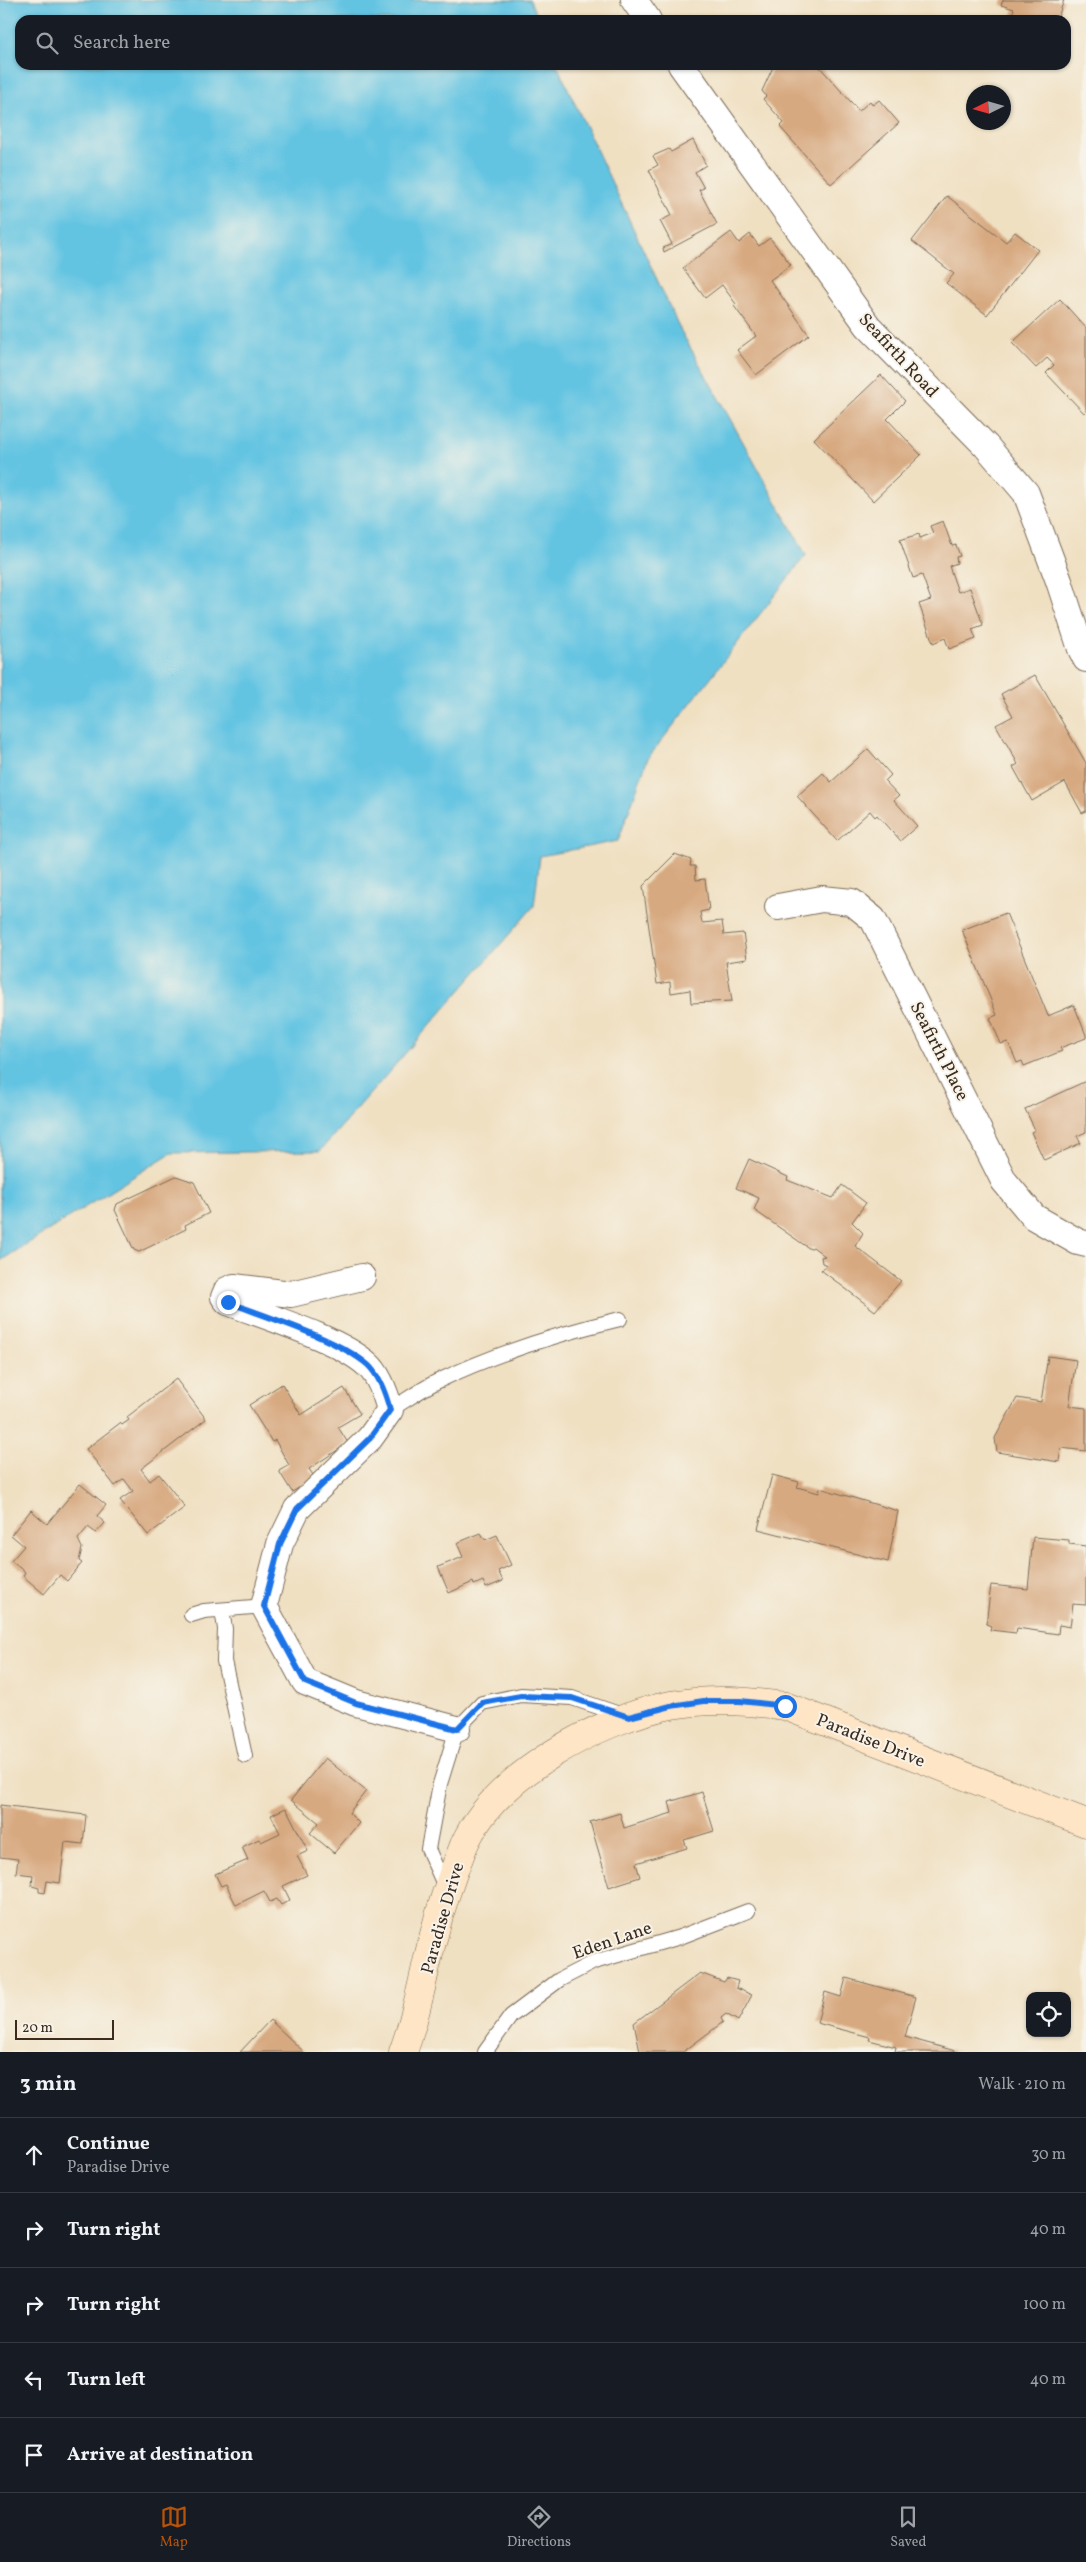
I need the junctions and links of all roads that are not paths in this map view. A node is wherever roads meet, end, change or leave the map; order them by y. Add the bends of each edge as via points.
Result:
1 (634, 0) edge
2 (644, 15) edge
3 (685, 70) edge
4 (1086, 659) edge
5 (778, 907) dead end
6 (1086, 1244) edge
7 (362, 1277) dead end
8 (620, 1319) dead end
9 (390, 1410) junction
10 (264, 1606) junction
11 (222, 1610) junction
12 (191, 1615) dead end
13 (629, 1717) junction
14 (457, 1729) junction
15 (245, 1756) dead end
16 (1086, 1823) edge
17 (446, 1890) junction
18 (748, 1911) dead end
19 (403, 2052) edge
20 (485, 2052) edge

1 - 2 street
3 - 4 street, Seafirth Road via 868,326 986,446 1026,493 1059,581 1080,650
5 - 6 street, Seafirth Place via 822,899 852,902 873,919 1004,1181 1034,1217
7 - 9 street via 291,1294 234,1287 227,1290 224,1297 228,1302 344,1348 369,1366 385,1392
8 - 9 lane via 569,1331 487,1360 435,1383
9 - 10 street via 370,1438 297,1509 280,1544
10 - 11 lane
10 - 14 street via 305,1682 356,1703
11 - 12 lane
11 - 15 lane via 224,1661
13 - 14 lane via 572,1698 521,1696 482,1703
13 - 16 street, Paradise Drive via 704,1701 785,1706
13 - 17 street, Paradise Drive via 549,1756 515,1780 490,1807 466,1843
14 - 17 lane via 440,1784 428,1849
17 - 19 street, Paradise Drive via 416,2017
18 - 20 lane, Eden Lane via 594,1962 559,1980 512,2016

